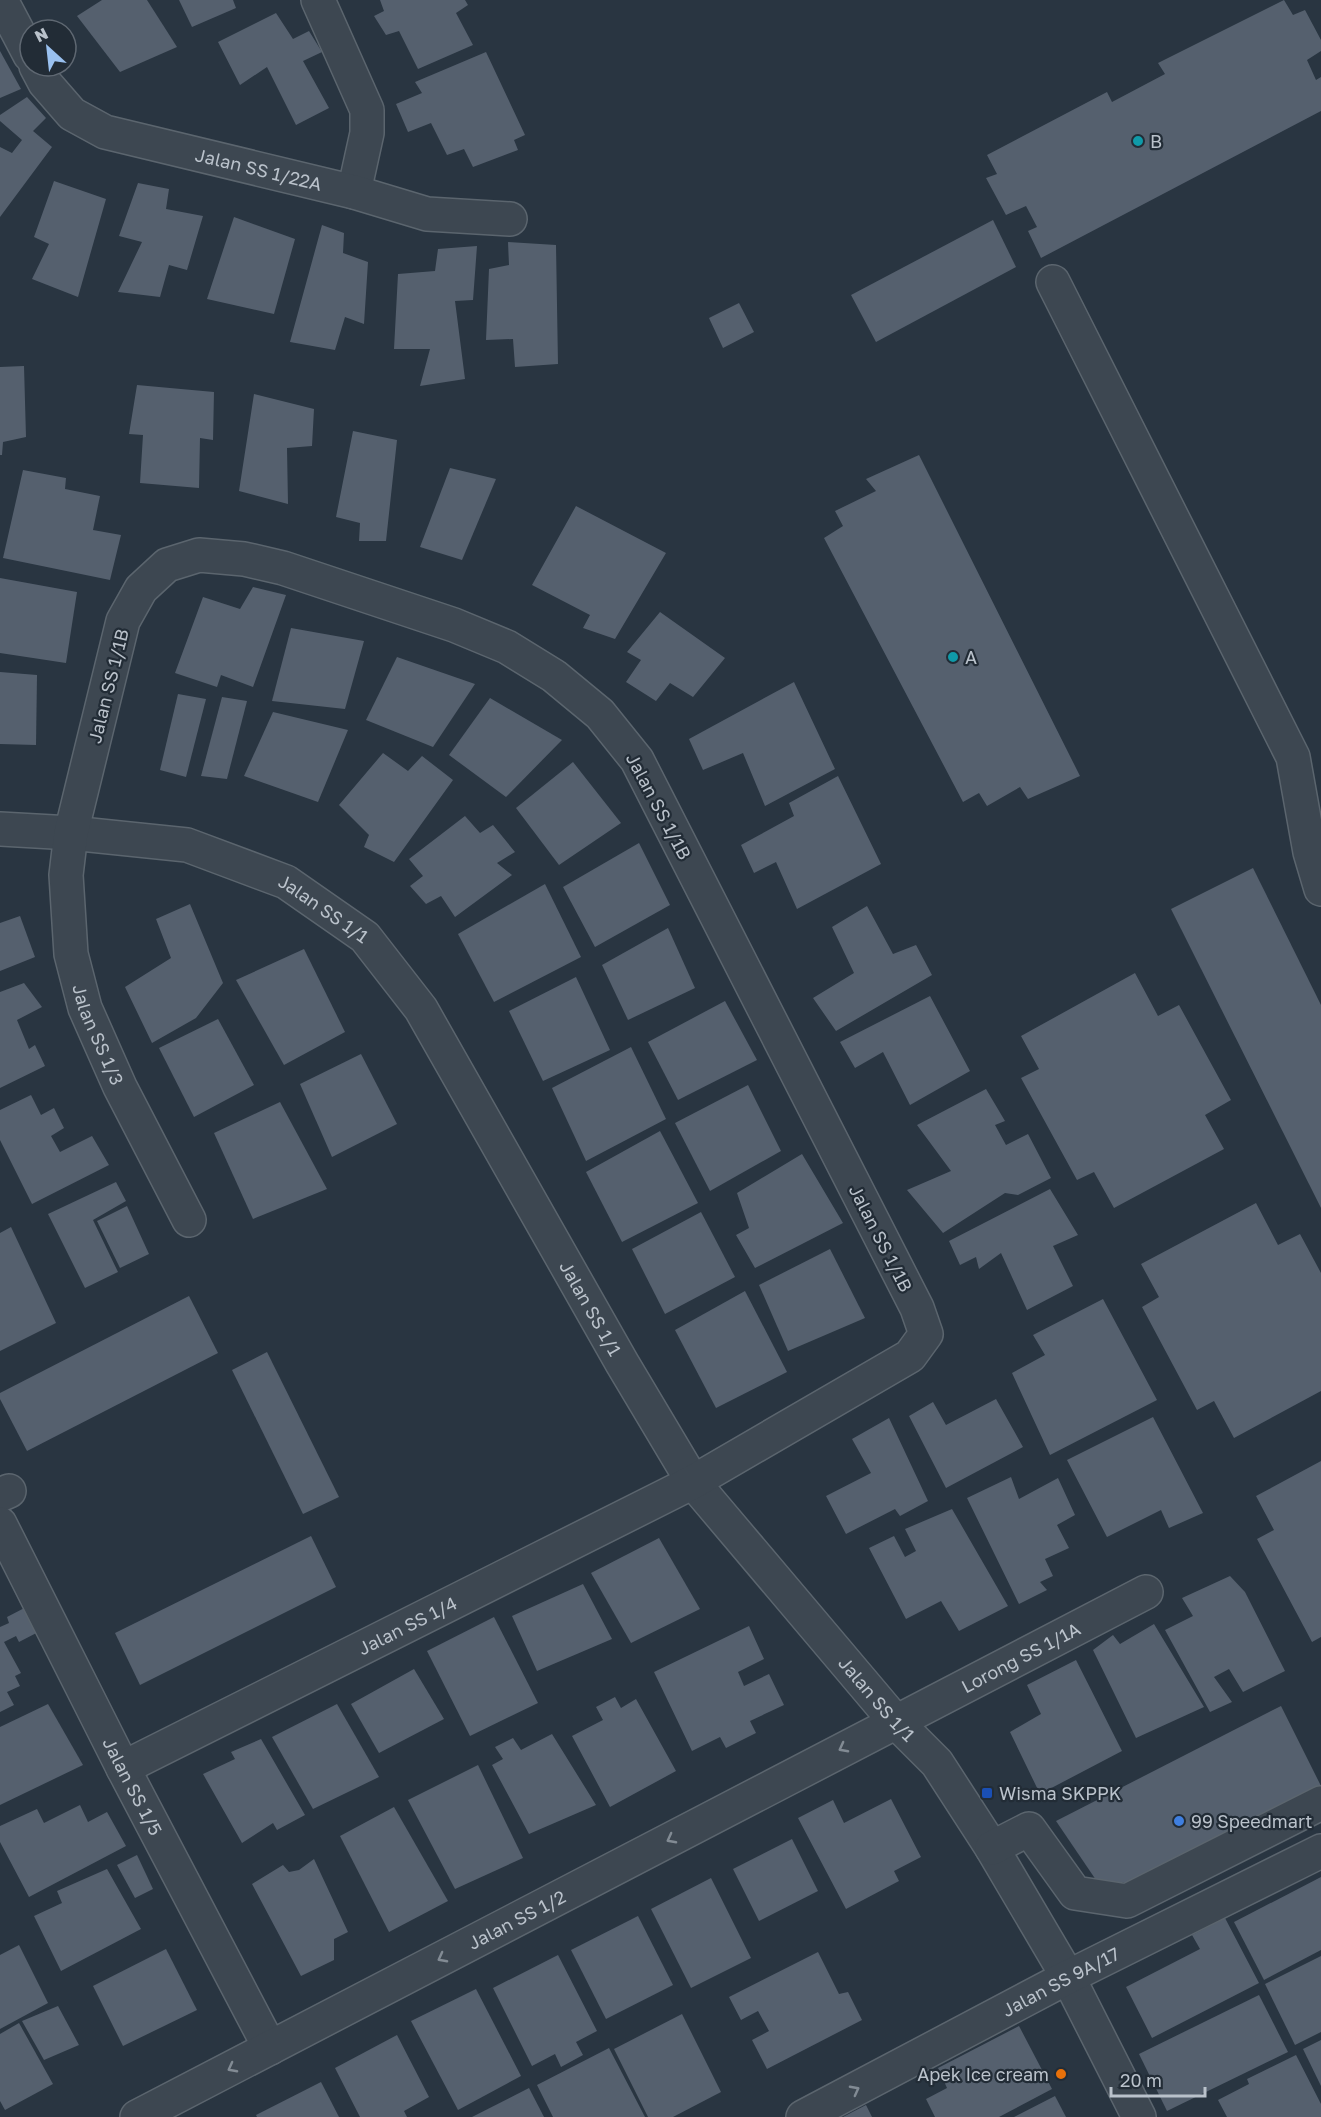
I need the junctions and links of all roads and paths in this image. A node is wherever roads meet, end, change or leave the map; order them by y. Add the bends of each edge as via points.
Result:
1 (1, 0) edge
2 (318, 0) edge
3 (18, 32) edge
4 (42, 78) edge
5 (354, 192) junction
6 (510, 219) dead end
7 (1053, 282) dead end
8 (0, 829) edge
9 (71, 833) junction
10 (1315, 849) edge
11 (1321, 889) edge
12 (189, 1220) dead end
13 (693, 1482) junction
14 (0, 1524) edge
15 (1146, 1592) dead end
16 (895, 1721) junction
17 (123, 1768) junction
18 (1321, 1803) edge
19 (992, 1848) junction
20 (1321, 1851) edge
21 (1068, 1977) junction
22 (270, 2048) junction
23 (137, 2117) edge
24 (803, 2117) edge
25 (1138, 2117) edge

1 - 3 street
2 - 5 street via 367,110 367,133
4 - 5 street, Jalan SS 1/22A via 72,114 105,132
5 - 6 street, Jalan SS 1/22A via 427,214
7 - 10 street via 1293,757
8 - 9 street, Jalan SS 1/1
9 - 12 street, Jalan SS 1/3 via 66,875 71,954 85,1008 120,1087
9 - 13 street, Jalan SS 1/1 via 187,845 286,882 365,937 421,1009
9 - 13 street, Jalan SS 1/1B via 123,621 141,589 167,565 199,555 244,559 282,568 465,630 507,647 554,676 600,714 637,760 917,1308 926,1334 910,1356
10 - 11 street
13 - 16 street, Jalan SS 1/1
13 - 17 street, Jalan SS 1/4
14 - 17 street, Jalan SS 1/5
15 - 16 street, Lorong SS 1/1A
16 - 19 street, Jalan SS 1/1 via 937,1763
16 -> 22 street, Jalan SS 1/2
17 - 22 street, Jalan SS 1/5
18 - 19 street via 1127,1901 1075,1893 1029,1829
19 - 21 street, Jalan SS 1/1
20 - 21 street, Jalan SS 9A/17
24 -> 21 street, Jalan SS 9A/17
21 - 25 street, Jalan SS 1/1
22 -> 23 street, Jalan SS 1/2

